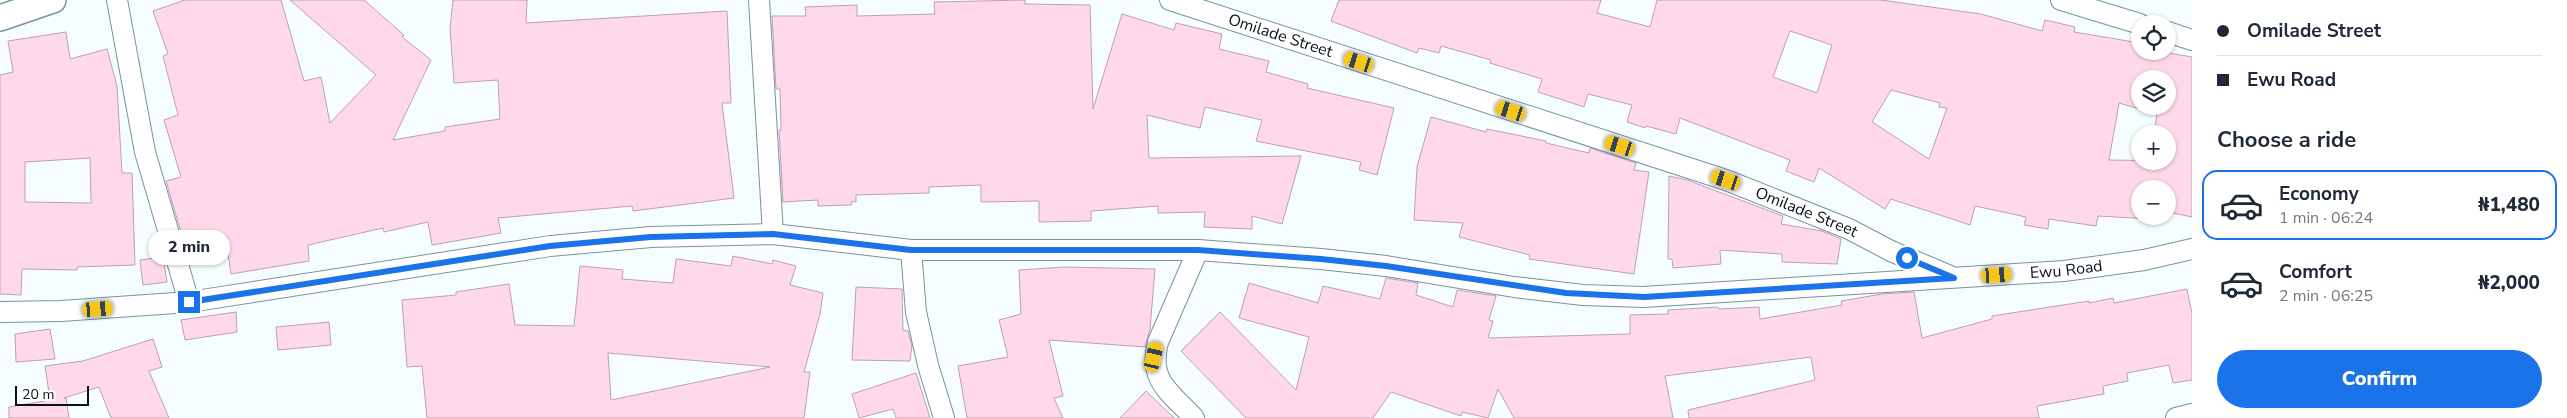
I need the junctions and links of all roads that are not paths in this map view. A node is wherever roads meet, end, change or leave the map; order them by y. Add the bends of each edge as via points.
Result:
1 (54, 0) edge
2 (116, 0) edge
3 (759, 0) edge
4 (1170, 0) edge
5 (2061, 0) edge
6 (0, 18) edge
7 (2131, 21) edge
8 (2176, 35) edge
9 (2192, 40) edge
10 (773, 234) junction
11 (2192, 249) edge
12 (911, 250) junction
13 (1198, 250) junction
14 (1954, 278) junction
15 (189, 302) junction
16 (0, 312) edge
17 (2192, 414) edge
18 (944, 418) edge
19 (1194, 418) edge
20 (2176, 418) edge

1 - 6 street
2 - 15 street via 145,152
3 - 10 street
4 - 14 street, Omilade Street via 1726,180 1849,229
5 - 7 street
8 - 9 street
10 - 12 street, Ewu Road
10 - 15 street, Ewu Road via 651,237 550,246
11 - 14 street, Ewu Road via 2144,260 2064,271
12 - 13 street, Ewu Road
12 - 18 street via 916,312
13 - 14 street, Ewu Road via 1386,266 1583,295 1644,297
13 - 19 street via 1154,357 1155,372 1164,386
15 - 16 street, Ewu Road
17 - 20 street

